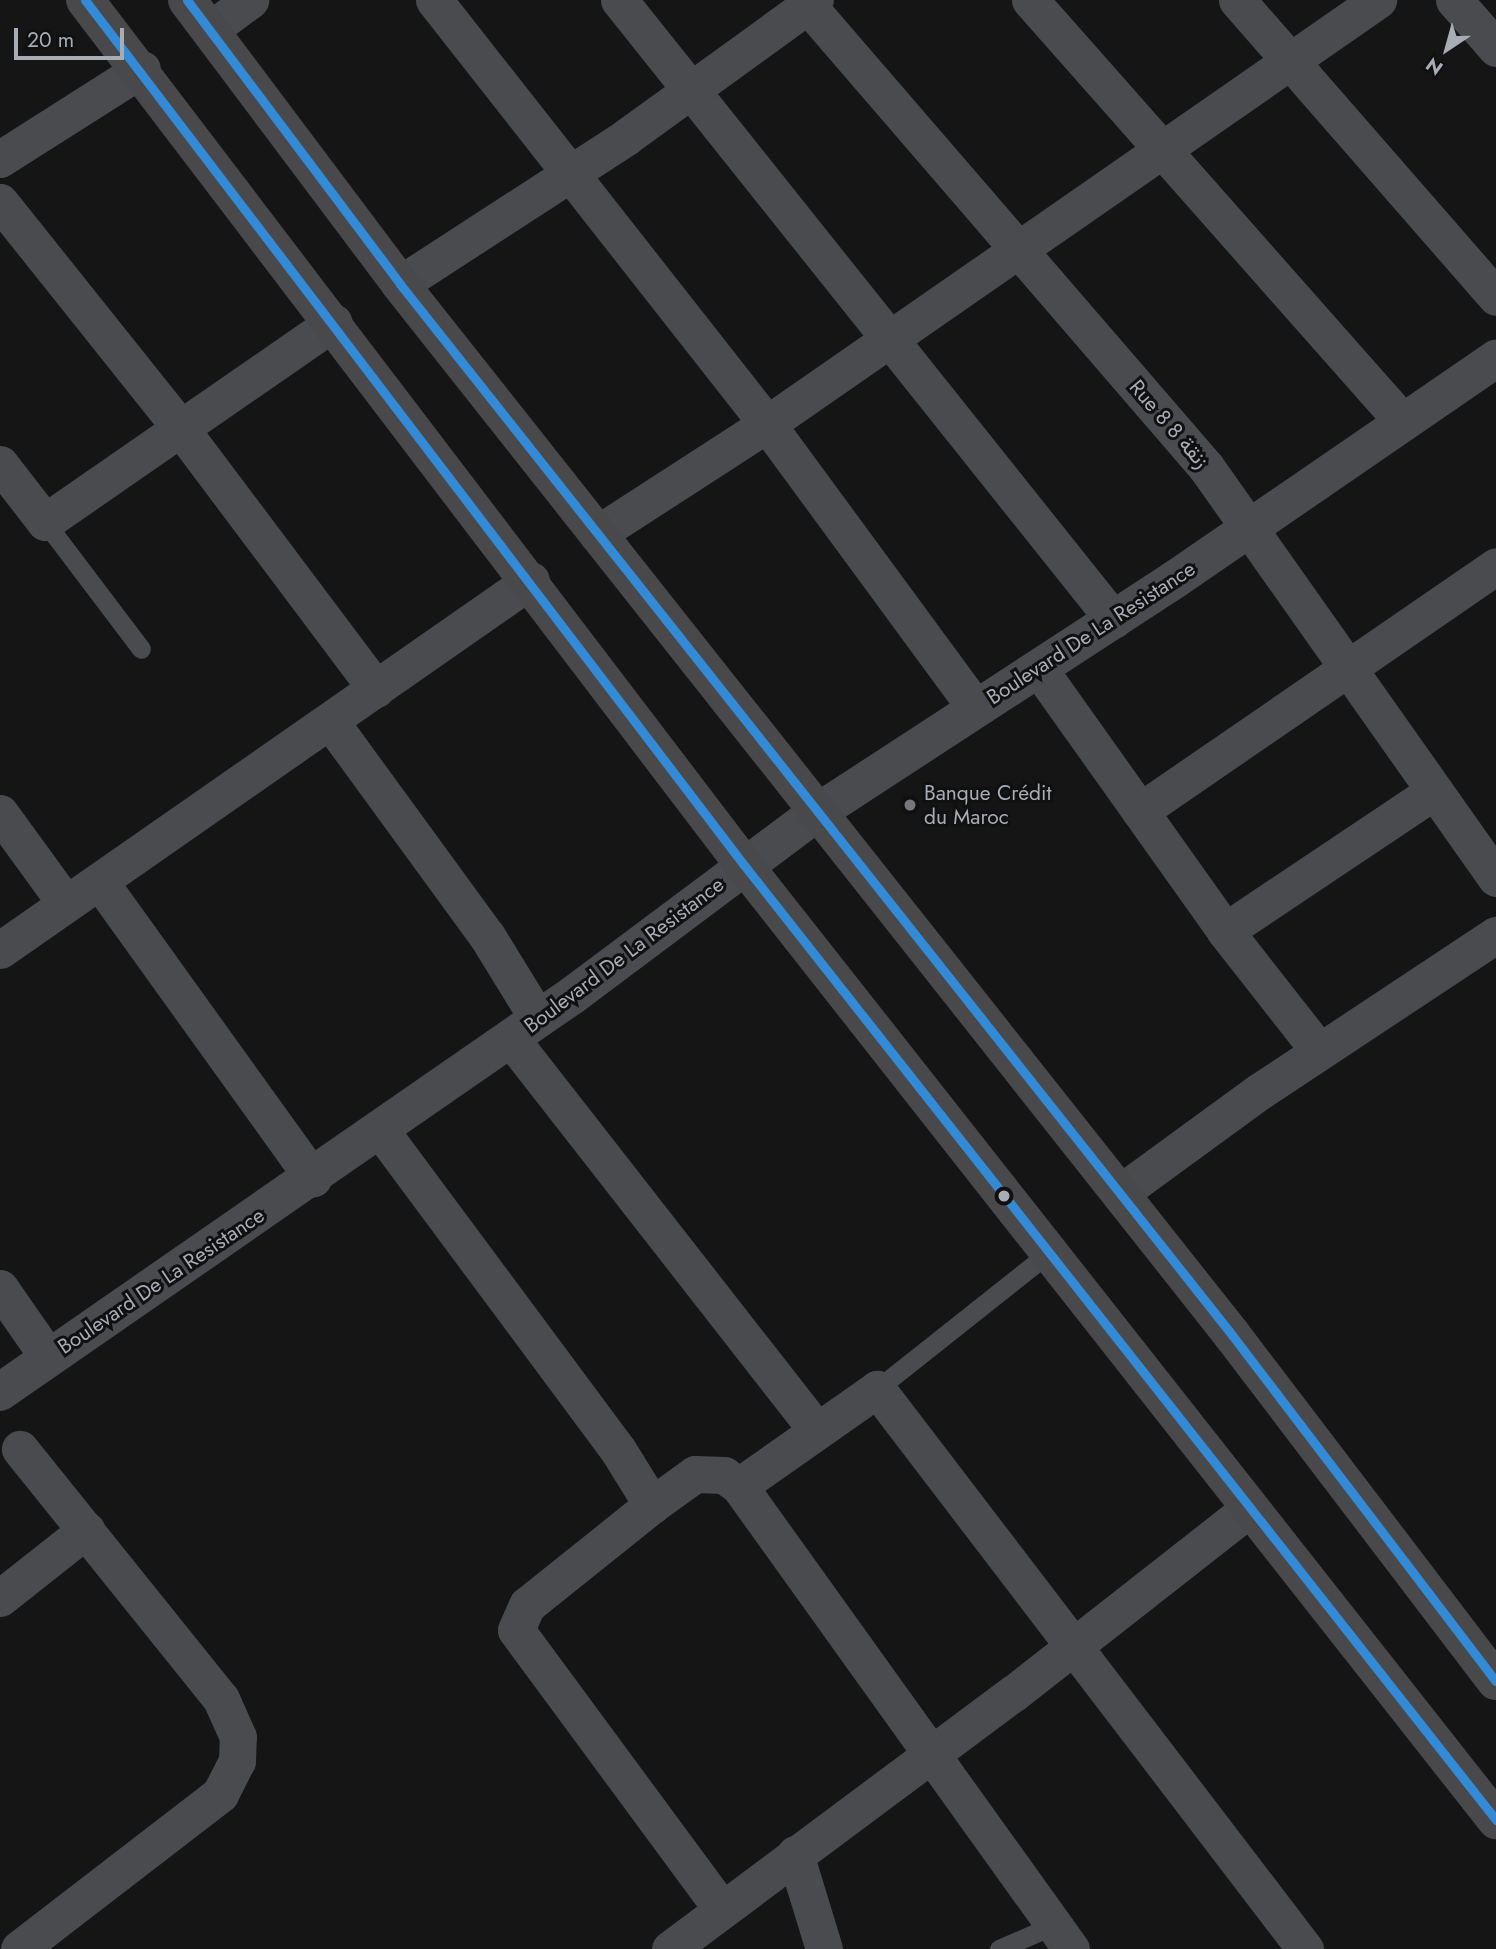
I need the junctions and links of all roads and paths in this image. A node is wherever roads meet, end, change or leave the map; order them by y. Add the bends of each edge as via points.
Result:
1 (85, 0) edge
2 (187, 0) edge
3 (250, 0) edge
4 (434, 0) edge
5 (619, 0) edge
6 (1030, 0) edge
7 (1237, 0) edge
8 (1378, 0) edge
9 (1454, 0) edge
10 (808, 2) edge
11 (211, 29) junction
12 (1496, 48) edge
13 (1292, 63) junction
14 (142, 69) junction
15 (691, 90) junction
16 (1163, 150) junction
17 (0, 159) edge
18 (568, 174) junction
19 (0, 202) edge
20 (1017, 249) junction
21 (400, 284) junction
22 (1496, 296) edge
23 (334, 322) junction
24 (887, 341) junction
25 (1496, 359) edge
26 (1404, 422) junction
27 (767, 424) junction
28 (181, 429) junction
29 (0, 464) edge
30 (45, 522) junction
31 (1250, 525) junction
32 (597, 534) junction
33 (1496, 566) edge
34 (531, 580) junction
35 (1114, 620) junction
36 (141, 649) dead end
37 (1350, 668) junction
38 (1039, 669) junction
39 (376, 689) junction
40 (976, 709) junction
41 (330, 722) junction
42 (1434, 791) junction
43 (1140, 811) junction
44 (0, 813) edge
45 (815, 814) junction
46 (744, 865) junction
47 (1496, 878) edge
48 (100, 882) junction
49 (66, 904) junction
50 (1225, 931) junction
51 (1496, 935) edge
52 (0, 950) edge
53 (525, 1029) junction
54 (1319, 1051) junction
55 (382, 1131) junction
56 (313, 1178) junction
57 (1120, 1193) junction
58 (1051, 1251) junction
59 (0, 1287) edge
60 (48, 1357) junction
61 (877, 1389) junction
62 (0, 1392) edge
63 (817, 1431) junction
64 (20, 1449) dead end
65 (739, 1486) junction
66 (652, 1504) junction
67 (1250, 1508) junction
68 (86, 1530) junction
69 (0, 1598) edge
70 (1077, 1645) junction
71 (1496, 1681) edge
72 (930, 1754) junction
73 (1496, 1820) edge
74 (795, 1854) junction
75 (722, 1909) junction
76 (1063, 1937) edge
77 (19, 1949) edge
78 (670, 1949) edge
79 (824, 1949) edge
80 (999, 1949) edge
81 (1305, 1949) edge

1 - 14 main road
2 - 11 main road
3 - 11 street
4 - 18 street
5 - 15 street
6 - 16 street
7 - 13 street
8 - 13 street
9 - 12 street
10 - 15 street
10 - 20 street, Rue 8 8 زنقة
11 - 21 main road
13 - 16 street
13 - 22 street
14 - 17 street
14 - 23 main road
15 - 18 street
15 - 24 street
16 - 20 street
16 - 26 street
18 - 21 street
18 - 27 street
19 - 28 street
20 - 24 street
20 - 31 street, Rue 8 8 زنقة
21 - 32 main road
23 - 28 street
23 - 34 main road
24 - 27 street
24 - 35 street
25 - 26 street, Boulevard De La Resistance
26 - 31 street, Boulevard De La Resistance
27 - 32 street
27 - 40 street
28 - 30 street
28 - 39 street
29 - 30 street
30 - 36 lane
31 - 35 street, Boulevard De La Resistance
31 - 37 street, Rue 8 8 زنقة
32 - 45 main road
33 - 37 street
34 - 39 street
34 - 46 main road
35 - 38 street, Boulevard De La Resistance
37 - 42 street, Rue 8 8 زنقة
37 - 43 street
38 - 40 street, Boulevard De La Resistance
38 - 43 street
39 - 41 street
40 - 45 street, Boulevard De La Resistance
41 - 48 street
41 - 53 street via 487,936
42 - 47 street, Rue 8 8 زنقة
42 - 50 street
43 - 50 street
44 - 49 street
45 - 46 street, Boulevard De La Resistance
45 - 57 main road
46 - 53 street, Boulevard De La Resistance
46 - 58 main road
48 - 49 street
48 - 56 street
49 - 52 street
50 - 54 street
51 - 54 street
53 - 55 street, Boulevard De La Resistance
53 - 63 street
54 - 57 street
55 - 56 street, Boulevard De La Resistance
55 - 66 street via 618,1450
56 - 60 street, Boulevard De La Resistance
57 - 71 main road
58 - 61 lane
58 - 67 main road
59 - 60 street
60 - 62 street, Boulevard De La Resistance
61 - 63 street
61 - 70 street
63 - 65 street
64 - 68 street
65 - 66 street via 716,1473 695,1474
65 - 72 street
66 - 75 street via 527,1605 516,1630
67 - 70 street
67 - 73 main road
68 - 69 street
68 - 77 street via 221,1699 238,1737 237,1761 220,1794
70 - 72 street
70 - 81 street
72 - 74 street
72 - 76 street
74 - 75 street
74 - 79 street
75 - 78 street
76 - 80 lane

